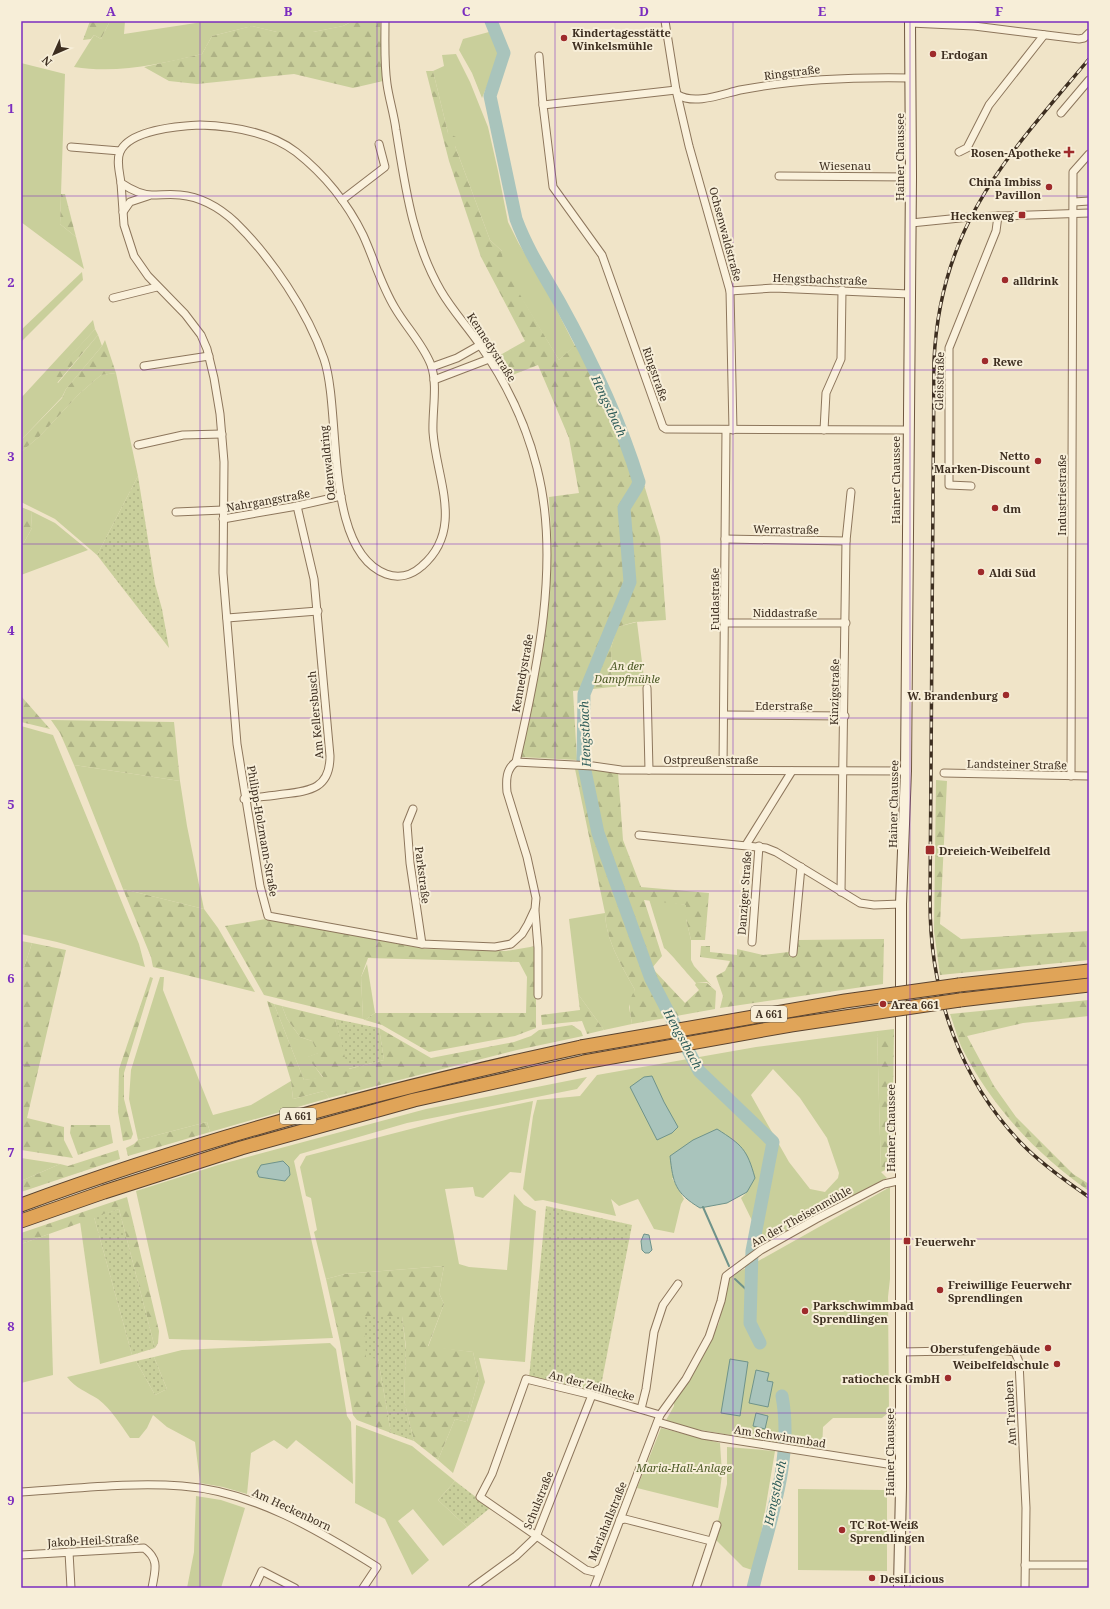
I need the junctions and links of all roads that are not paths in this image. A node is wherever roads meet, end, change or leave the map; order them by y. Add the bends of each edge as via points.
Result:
1 (384, 21) edge
2 (665, 21) edge
3 (910, 22) edge
4 (1089, 33) edge
5 (1044, 35) junction
6 (540, 56) dead end
7 (910, 78) junction
8 (1089, 80) edge
9 (677, 93) junction
10 (543, 104) junction
11 (1061, 113) dead end
12 (379, 144) dead end
13 (72, 147) dead end
14 (120, 151) junction
15 (959, 152) dead end
16 (1089, 154) edge
17 (779, 176) dead end
18 (911, 177) junction
19 (121, 183) junction
20 (150, 195) junction
21 (342, 200) junction
22 (1089, 201) edge
23 (1074, 202) junction
24 (123, 212) junction
25 (1089, 213) edge
26 (1074, 214) junction
27 (998, 216) junction
28 (910, 223) junction
29 (157, 286) junction
30 (842, 290) junction
31 (730, 291) junction
32 (909, 294) junction
33 (114, 298) dead end
34 (480, 345) junction
35 (209, 356) junction
36 (489, 359) junction
37 (144, 366) dead end
38 (432, 367) junction
39 (434, 380) junction
40 (729, 430) junction
41 (824, 430) junction
42 (908, 430) junction
43 (222, 434) junction
44 (138, 445) dead end
45 (971, 486) dead end
46 (851, 492) dead end
47 (341, 496) junction
48 (297, 506) junction
49 (223, 510) junction
50 (176, 512) dead end
51 (223, 519) junction
52 (725, 540) junction
53 (846, 541) junction
54 (318, 611) junction
55 (226, 618) junction
56 (724, 623) junction
57 (846, 623) junction
58 (648, 688) dead end
59 (724, 716) junction
60 (845, 716) junction
61 (516, 762) junction
62 (723, 769) junction
63 (649, 770) junction
64 (792, 770) junction
65 (843, 770) junction
66 (906, 771) junction
67 (944, 773) dead end
68 (1071, 776) junction
69 (1089, 776) edge
70 (244, 799) junction
71 (413, 809) dead end
72 (639, 834) dead end
73 (746, 845) junction
74 (758, 846) junction
75 (801, 868) junction
76 (841, 892) junction
77 (901, 904) junction
78 (535, 909) junction
79 (752, 942) dead end
80 (422, 944) junction
81 (793, 953) dead end
82 (1089, 971) edge
83 (1089, 985) edge
84 (538, 995) dead end
85 (902, 1180) junction
86 (21, 1206) edge
87 (21, 1221) edge
88 (678, 1284) dead end
89 (901, 1352) junction
90 (592, 1395) junction
91 (640, 1409) junction
92 (659, 1419) junction
93 (900, 1466) junction
94 (21, 1492) edge
95 (620, 1520) junction
96 (717, 1524) dead end
97 (536, 1537) junction
98 (711, 1541) junction
99 (69, 1552) junction
100 (21, 1555) edge
101 (1025, 1565) junction
102 (1089, 1565) edge
103 (599, 1570) junction
104 (71, 1588) edge
105 (152, 1588) edge
106 (254, 1588) edge
107 (295, 1588) edge
108 (363, 1588) edge
109 (472, 1588) edge
110 (594, 1588) edge
111 (696, 1588) edge
112 (899, 1588) edge
113 (1025, 1588) edge

1 - 34 street, Kennedystraße via 387,83 414,226 440,289
2 - 9 street, Ochsenwaldstraße
3 - 5 street via 974,26
3 - 7 street, Hainer Chaussee
4 - 5 street via 1079,39
5 - 15 street via 989,105 967,148
6 - 10 street, Ringstraße
7 - 9 street, Ringstraße via 817,80 764,86 699,99 685,98
7 - 18 street, Hainer Chaussee
8 - 11 street
9 - 10 street, Ringstraße
9 - 31 street, Ochsenwaldstraße via 689,146
10 - 40 street, Ringstraße via 553,187 602,256 662,425 666,429
12 - 21 street via 384,167
13 - 14 street
14 - 19 street via 118,159
14 - 21 street, Odenwaldring via 144,134 169,127 212,126 240,129 270,138 296,152
16 - 23 street, Industriestraße via 1073,172
17 - 18 street, Wiesenau
18 - 28 street, Hainer Chaussee
19 - 20 street, Odenwaldring
19 - 24 street, Philipp-Holzmann-Straße
20 - 24 street, Odenwaldring via 130,202
20 - 47 street, Odenwaldring via 188,196 210,204 242,230 283,282 319,347 329,376 334,447
21 - 38 street, Odenwaldring via 364,237 395,309
22 - 23 street
23 - 26 street, Industriestraße
24 - 29 street, Philipp-Holzmann-Straße via 126,233 134,256
25 - 26 street
26 - 27 street
26 - 68 street, Industriestraße
27 - 28 street
27 - 45 street, Gleisstraße via 996,231 949,348 949,485
28 - 32 street, Hainer Chaussee
29 - 33 street
29 - 35 street, Philipp-Holzmann-Straße via 193,324 205,342
30 - 31 street, Hengstbachstraße via 774,288
30 - 32 street, Hengstbachstraße
30 - 41 street via 842,359 826,393
31 - 40 street, Ochsenwaldstraße
32 - 42 street, Hainer Chaussee
34 - 36 street, Kennedystraße
34 - 38 street via 458,358
35 - 37 street
35 - 43 street, Philipp-Holzmann-Straße
36 - 39 street
36 - 61 street, Kennedystraße via 512,400 532,452 541,484 546,529 543,619
38 - 39 street, Odenwaldring
39 - 47 street, Odenwaldring via 434,449 446,511 442,535 432,555 421,567 404,576 379,571 367,561 355,542
40 - 41 street, Ringstraße
40 - 52 street, Fuldastraße
41 - 42 street, Ringstraße
42 - 66 street, Hainer Chaussee
43 - 44 street via 183,435
43 - 49 street, Philipp-Holzmann-Straße
46 - 53 street, Kinzigstraße
47 - 48 street, Nahrgangstraße
48 - 51 street, Nahrgangstraße
48 - 54 street, Am Kellersbusch via 314,580
49 - 50 street
49 - 51 street, Philipp-Holzmann-Straße
51 - 55 street, Philipp-Holzmann-Straße
52 - 53 street, Werrastraße
52 - 56 street, Fuldastraße
53 - 57 street, Kinzigstraße
54 - 55 street
54 - 70 street, Am Kellersbusch via 329,769 324,779 310,790
55 - 70 street, Philipp-Holzmann-Straße
56 - 57 street, Niddastraße
56 - 59 street, Fuldastraße
57 - 60 street, Kinzigstraße
58 - 63 street
59 - 60 street, Ederstraße
59 - 62 street, Fuldastraße
60 - 65 street, Kinzigstraße
61 - 63 street, Ostpreußenstraße
61 - 78 street, Philipp-Holzmann-Straße via 509,769 507,792 534,881
62 - 63 street, Ostpreußenstraße
62 - 64 street, Ostpreußenstraße
64 - 65 street, Ostpreußenstraße
64 - 73 street
65 - 66 street, Ostpreußenstraße
65 - 76 street, Kinzigstraße
66 - 77 street, Hainer Chaussee
67 - 68 street, Landsteiner Straße
68 - 69 street, Landsteiner Straße
70 - 80 street, Philipp-Holzmann-Straße via 268,916
71 - 80 street, Parkstraße via 407,824
72 - 73 street via 646,837
73 - 74 street
74 - 75 street, Danziger Straße via 770,849
74 - 79 street, Danziger Straße
75 - 76 street, Danziger Straße
75 - 81 street
76 - 77 street, Danziger Straße via 867,905
77 - 85 street, Hainer Chaussee
78 - 80 street, Philipp-Holzmann-Straße via 522,934 507,946
78 - 84 street, Philipp-Holzmann-Straße
82 - 86 highway, A 661, bridge via 845,1001 581,1047 413,1086 244,1132
83 - 87 highway, A 661, bridge via 960,1000 791,1025 584,1062 414,1100 242,1148
85 - 89 street, Hainer Chaussee
85 - 92 street, An der Theisenmühle via 877,1188 816,1219 752,1256 726,1276 721,1302 709,1337 686,1379
88 - 91 street, An der Zeilhecke via 663,1305 654,1332 646,1389
89 - 93 street, Hainer Chaussee
89 - 101 street, Am Trauben via 1015,1352 1019,1362 1020,1378 1026,1508
90 - 91 street, An der Zeilhecke
90 - 97 street, Schulstraße
90 - 97 street, An der Zeilhecke via 526,1380 492,1474 480,1497
91 - 92 street
92 - 93 street, Am Schwimmbad via 702,1435
92 - 95 street, Mariahallstraße
93 - 112 street, Hainer Chaussee
94 - 108 street, Am Heckenborn via 183,1486 242,1498 305,1525 377,1567
95 - 98 street via 625,1519
95 - 103 street, Mariahallstraße
96 - 98 street
97 - 103 street via 586,1570
97 - 109 street, Schulstraße via 516,1556
98 - 111 street
99 - 100 street, Jakob-Heil-Straße
99 - 104 street
99 - 105 street, Jakob-Heil-Straße via 144,1548 156,1560
101 - 102 street
101 - 113 street, Am Trauben
103 - 110 street, Mariahallstraße
106 - 107 street via 262,1571

